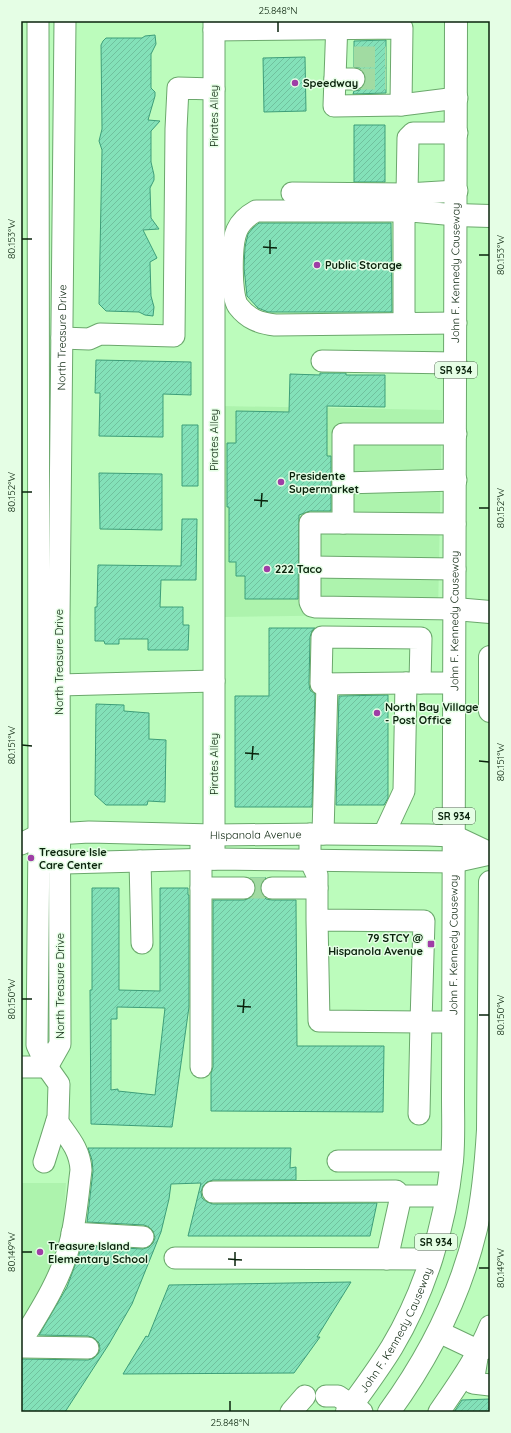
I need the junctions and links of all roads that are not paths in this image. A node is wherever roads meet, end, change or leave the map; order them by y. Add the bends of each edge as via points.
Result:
1 (38, 21) edge
2 (65, 21) edge
3 (456, 21) edge
4 (337, 25) edge
5 (214, 26) edge
6 (214, 88) junction
7 (457, 98) junction
8 (400, 105) junction
9 (457, 133) junction
10 (457, 191) junction
11 (292, 193) dead end
12 (30, 200) edge
13 (63, 200) junction
14 (409, 202) junction
15 (456, 215) junction
16 (490, 216) edge
17 (410, 323) junction
18 (456, 323) junction
19 (62, 338) junction
20 (322, 361) dead end
21 (456, 363) junction
22 (30, 417) edge
23 (61, 417) junction
24 (456, 434) junction
25 (456, 480) junction
26 (343, 483) junction
27 (343, 523) junction
28 (455, 524) junction
29 (311, 567) junction
30 (455, 569) junction
31 (455, 609) junction
32 (490, 612) edge
33 (39, 621) edge
34 (490, 657) edge
35 (214, 681) junction
36 (413, 683) junction
37 (454, 683) junction
38 (327, 684) junction
39 (59, 685) junction
40 (490, 711) edge
41 (60, 833) junction
42 (317, 834) junction
43 (384, 834) junction
44 (207, 835) junction
45 (454, 836) junction
46 (30, 840) edge
47 (490, 854) edge
48 (39, 858) edge
49 (208, 860) junction
50 (287, 860) junction
51 (310, 860) junction
52 (140, 861) junction
53 (454, 862) junction
54 (490, 882) edge
55 (201, 888) junction
56 (244, 888) tunnel mouth
57 (317, 888) junction
58 (318, 920) junction
59 (490, 929) edge
60 (142, 943) dead end
61 (421, 1022) junction
62 (453, 1022) junction
63 (21, 1067) edge
64 (47, 1067) junction
65 (201, 1067) dead end
66 (419, 1114) dead end
67 (57, 1121) junction
68 (453, 1130) junction
69 (488, 1130) junction
70 (338, 1161) dead end
71 (452, 1161) junction
72 (44, 1162) dead end
73 (488, 1164) edge
74 (213, 1192) dead end
75 (401, 1196) junction
76 (446, 1196) junction
77 (72, 1233) junction
78 (143, 1237) dead end
79 (175, 1258) dead end
80 (387, 1259) junction
81 (431, 1259) junction
82 (490, 1326) edge
83 (439, 1332) junction
84 (21, 1342) edge
85 (21, 1346) edge
86 (88, 1348) dead end
87 (484, 1349) edge
88 (490, 1385) edge
89 (305, 1396) dead end
90 (326, 1396) dead end
91 (354, 1410) edge
92 (291, 1412) edge
93 (389, 1412) edge
94 (439, 1412) edge

1 - 12 street, North Treasure Drive
2 - 13 street, North Treasure Drive
3 - 7 main road, John F. Kennedy Causeway / SR 934
4 - 5 street
4 - 8 street via 402,28 394,57 394,79
4 - 8 street via 345,56 344,79 334,106
5 - 6 street, Pirates Alley
6 - 19 street via 178,88 174,336 100,334 89,339
6 - 35 street, Pirates Alley
7 - 8 street
7 - 9 main road, John F. Kennedy Causeway / SR 934
9 - 10 main road, John F. Kennedy Causeway / SR 934
9 - 14 street via 413,133 408,138
10 - 14 street
10 - 15 main road, John F. Kennedy Causeway / SR 934
11 - 14 street
12 - 13 street
12 - 22 street, North Treasure Drive
13 - 19 street, North Treasure Drive
14 - 15 street
14 - 17 street via 404,218 404,316
14 - 17 street via 256,211 245,218 237,230 233,246 233,291 237,305 260,323
15 - 16 main road
15 - 18 main road, John F. Kennedy Causeway / SR 934
17 - 18 street
18 - 21 main road, John F. Kennedy Causeway / SR 934
19 - 23 street, North Treasure Drive
20 - 21 street
21 - 24 main road, John F. Kennedy Causeway / SR 934
22 - 23 street
22 - 33 street, North Treasure Drive
23 - 33 street, North Treasure Drive
24 - 25 main road, John F. Kennedy Causeway / SR 934
24 - 26 street via 343,434
25 - 26 street
25 - 28 main road, John F. Kennedy Causeway / SR 934
26 - 27 street
27 - 28 street
27 - 29 street via 310,523
28 - 30 main road, John F. Kennedy Causeway / SR 934
29 - 30 street
29 - 31 street via 310,604 314,607
30 - 31 main road, John F. Kennedy Causeway / SR 934
31 - 32 main road
31 - 37 main road, John F. Kennedy Causeway / SR 934
33 - 39 street, North Treasure Drive
33 - 46 street, North Treasure Drive
34 - 40 main road
35 - 39 street
35 - 44 street, Pirates Alley
36 - 37 street
36 - 38 street
36 - 38 street via 421,638 322,637 321,684
36 - 43 street via 404,791
37 - 45 main road, John F. Kennedy Causeway / SR 934
38 - 42 street
39 - 41 street, North Treasure Drive
41 - 44 street, Hispanola Avenue
41 - 46 street, Hispanola Avenue
41 - 48 street, North Treasure Drive
42 - 43 street, Hispanola Avenue
42 - 44 street, Hispanola Avenue
42 - 51 street
43 - 45 street, Hispanola Avenue
44 - 49 street, Pirates Alley
45 - 47 street, Hispanola Avenue
45 - 53 main road, John F. Kennedy Causeway / SR 934
46 - 48 street, North Treasure Drive
47 - 53 street, Hispanola Avenue
48 - 52 street, Hispanola Avenue
48 - 64 street, North Treasure Drive via 60,1044
49 - 50 street, Hispanola Avenue
49 - 52 street, Hispanola Avenue
49 - 55 street, Pirates Alley
50 - 51 street, Hispanola Avenue
50 - 57 street via 279,888
51 - 53 street, Hispanola Avenue
51 - 57 street via 317,875
52 - 60 street
53 - 62 main road, John F. Kennedy Causeway / SR 934
54 - 59 main road, SR 934
55 - 56 street
55 - 65 street, Pirates Alley
57 - 58 street
58 - 61 street via 319,1021
58 - 61 street via 424,921
59 - 69 main road, SR 934
61 - 62 street
61 - 66 street
62 - 68 main road, John F. Kennedy Causeway / SR 934
63 - 64 street
64 - 67 street via 59,1084
67 - 72 street
67 - 77 street via 76,1147 80,1158 81,1170
68 - 69 main road
68 - 71 main road, John F. Kennedy Causeway / SR 934
69 - 73 main road, SR 934
70 - 71 street
71 - 76 main road, John F. Kennedy Causeway / SR 934
73 - 83 main road, SR 934 via 476,1230
74 - 75 street via 396,1192
75 - 76 street
75 - 80 street
76 - 81 main road, John F. Kennedy Causeway / SR 934
77 - 78 street
77 - 84 street via 60,1272 44,1305
79 - 80 street
80 - 81 street
81 - 91 main road, John F. Kennedy Causeway / SR 934 via 418,1294 392,1347
82 - 87 street
83 - 87 street
83 - 93 main road, SR 934 via 424,1360
85 - 86 street
87 - 88 street via 474,1383
87 - 94 street
89 - 92 street
90 - 91 street via 338,1396

